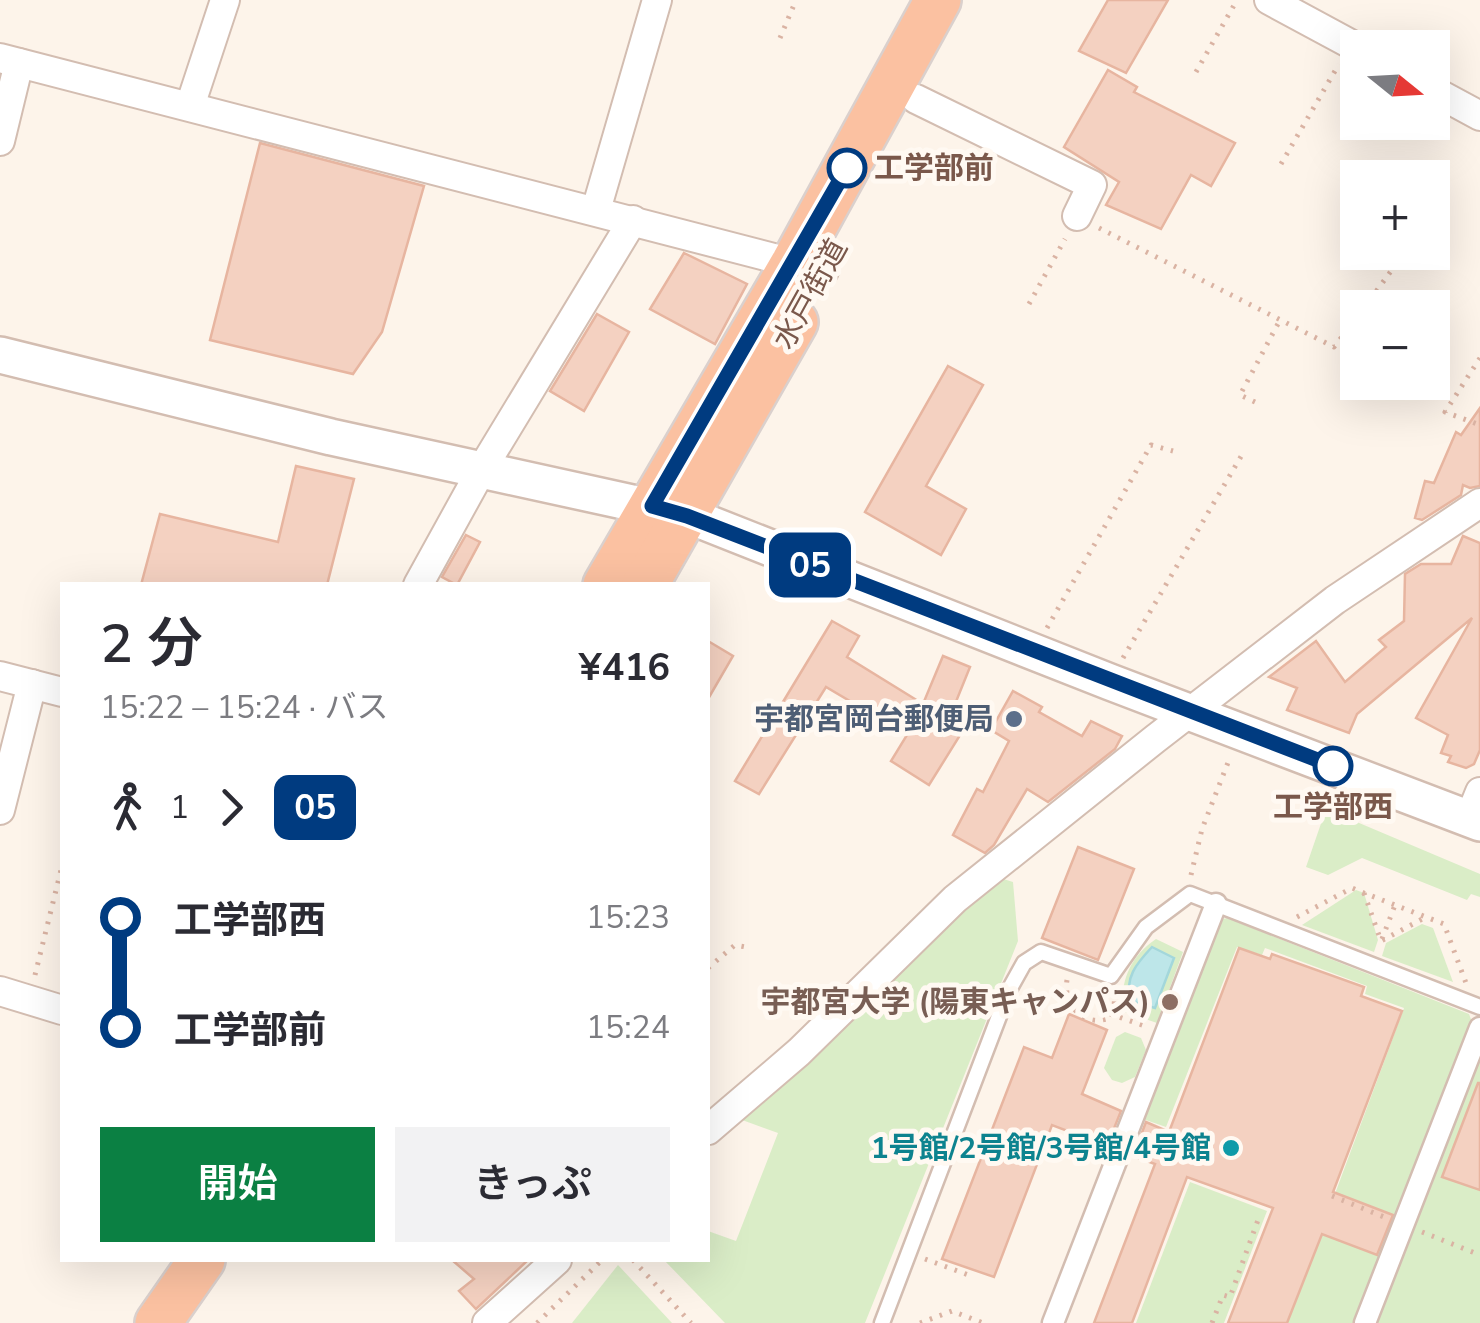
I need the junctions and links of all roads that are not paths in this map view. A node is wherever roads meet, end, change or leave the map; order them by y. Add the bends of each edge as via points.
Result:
1 (225, 0) edge
2 (657, 0) edge
3 (938, 0) edge
4 (970, 0) edge
5 (1270, 0) edge
6 (1340, 38) edge
7 (10, 61) edge
8 (916, 98) junction
9 (1450, 100) edge
10 (190, 106) junction
11 (1480, 116) edge
12 (0, 141) edge
13 (596, 210) junction
14 (1077, 216) road end
15 (633, 220) junction
16 (809, 267) junction
17 (0, 355) edge
18 (482, 470) junction
19 (1480, 503) edge
20 (669, 511) junction
21 (420, 582) edge
22 (609, 582) edge
23 (647, 582) edge
24 (0, 676) edge
25 (32, 684) junction
26 (60, 691) edge
27 (1189, 712) junction
28 (0, 810) edge
29 (1476, 811) edge
30 (1216, 904) junction
31 (0, 991) edge
32 (1477, 1006) edge
33 (60, 1009) edge
34 (1480, 1028) edge
35 (710, 1128) edge
36 (167, 1262) edge
37 (201, 1262) edge
38 (556, 1262) edge
39 (124, 1323) edge
40 (158, 1323) edge
41 (486, 1323) edge
42 (882, 1323) edge
43 (1053, 1323) edge
44 (1366, 1323) edge

1 - 10 street
2 - 13 street
3 - 16 highway, 水戸街道
4 - 8 highway, 水戸街道
5 - 6 street
7 - 10 street
7 - 12 street
8 - 14 street via 1092,186
8 - 16 highway, 水戸街道
9 - 11 street
10 - 13 street
13 - 15 street
15 - 16 street
15 - 18 street
16 - 20 highway, 水戸街道
17 - 18 street
18 - 20 street
18 - 21 street
19 - 27 street via 1335,600
20 - 22 highway, 水戸街道
20 - 23 highway, 水戸街道
20 - 27 street
24 - 25 street
25 - 26 street
25 - 28 street
27 - 29 street
27 - 35 street via 954,899 799,1052
30 - 32 lane
30 - 42 lane via 1190,894 1146,927 1112,974 1042,952 1024,962
30 - 43 street
31 - 33 street
34 - 44 street
36 - 39 highway
37 - 40 highway
38 - 41 street

